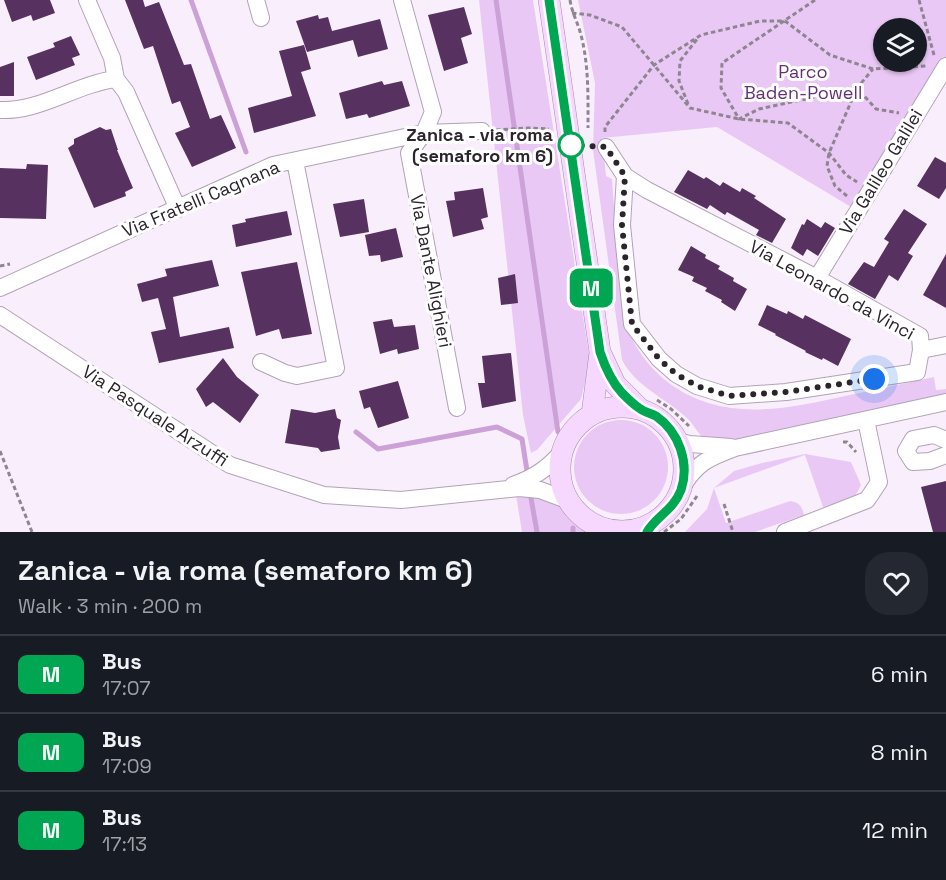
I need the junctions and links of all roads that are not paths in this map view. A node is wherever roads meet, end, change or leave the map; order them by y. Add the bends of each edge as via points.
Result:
1 (87, 0) edge
2 (256, 0) edge
3 (402, 0) edge
4 (549, 0) edge
5 (261, 18) dead end
6 (940, 60) edge
7 (116, 79) junction
8 (0, 110) edge
9 (489, 131) road end
10 (424, 134) junction
11 (606, 147) road end
12 (295, 161) junction
13 (625, 176) junction
14 (178, 209) junction
15 (817, 278) junction
16 (0, 288) edge
17 (0, 315) edge
18 (946, 345) edge
19 (921, 350) junction
20 (600, 352) junction
21 (261, 362) dead end
22 (946, 402) edge
23 (457, 408) dead end
24 (640, 409) junction
25 (592, 414) junction
26 (866, 420) junction
27 (946, 440) edge
28 (678, 441) junction
29 (735, 448) junction
30 (561, 453) junction
31 (946, 455) edge
32 (501, 489) junction
33 (681, 489) junction
34 (567, 500) junction
35 (824, 526) edge
36 (649, 528) edge
37 (614, 532) edge
38 (785, 532) edge

1 - 7 street via 112,58
2 - 5 street
3 - 10 street, Via Dante Alighieri via 433,112
4 - 20 main road
6 - 15 street, Via Galileo Galilei via 916,116
7 - 8 street via 18,111
7 - 14 street via 126,92
9 - 10 street, Via Fratelli Cagnana
10 - 12 street, Via Fratelli Cagnana
10 - 23 street, Via Dante Alighieri via 409,153
11 - 13 street, Via Leonardo da Vinci
12 - 14 street, Via Fratelli Cagnana via 273,165
12 - 21 street via 336,368 297,376
13 - 15 street, Via Leonardo da Vinci
13 - 19 street, Via Leonardo da Vinci via 622,225 632,324 676,374 697,386 729,396 786,392 917,372
14 - 16 street, Via Fratelli Cagnana
15 - 19 street, Via Leonardo da Vinci via 920,336
17 - 32 street, Via Pasquale Arzuffi via 230,465 324,495 401,500
18 - 19 street
20 - 24 main road via 615,384
20 - 25 main road
22 - 26 street
24 - 25 main road via 615,407
24 - 28 main road via 655,416
25 - 30 main road via 567,437
26 - 29 street
26 - 35 street via 879,482 867,500
27 - 31 street via 934,435 913,439 906,452 913,462
28 - 29 street
28 - 33 main road via 684,464
29 - 33 street via 705,460
30 - 32 street, Via Pasquale Arzuffi via 536,476
30 - 34 main road via 561,485
32 - 34 street, Via Pasquale Arzuffi via 540,490
33 - 36 main road via 675,503
34 - 37 main road via 591,524
35 - 38 street
36 - 37 main road

